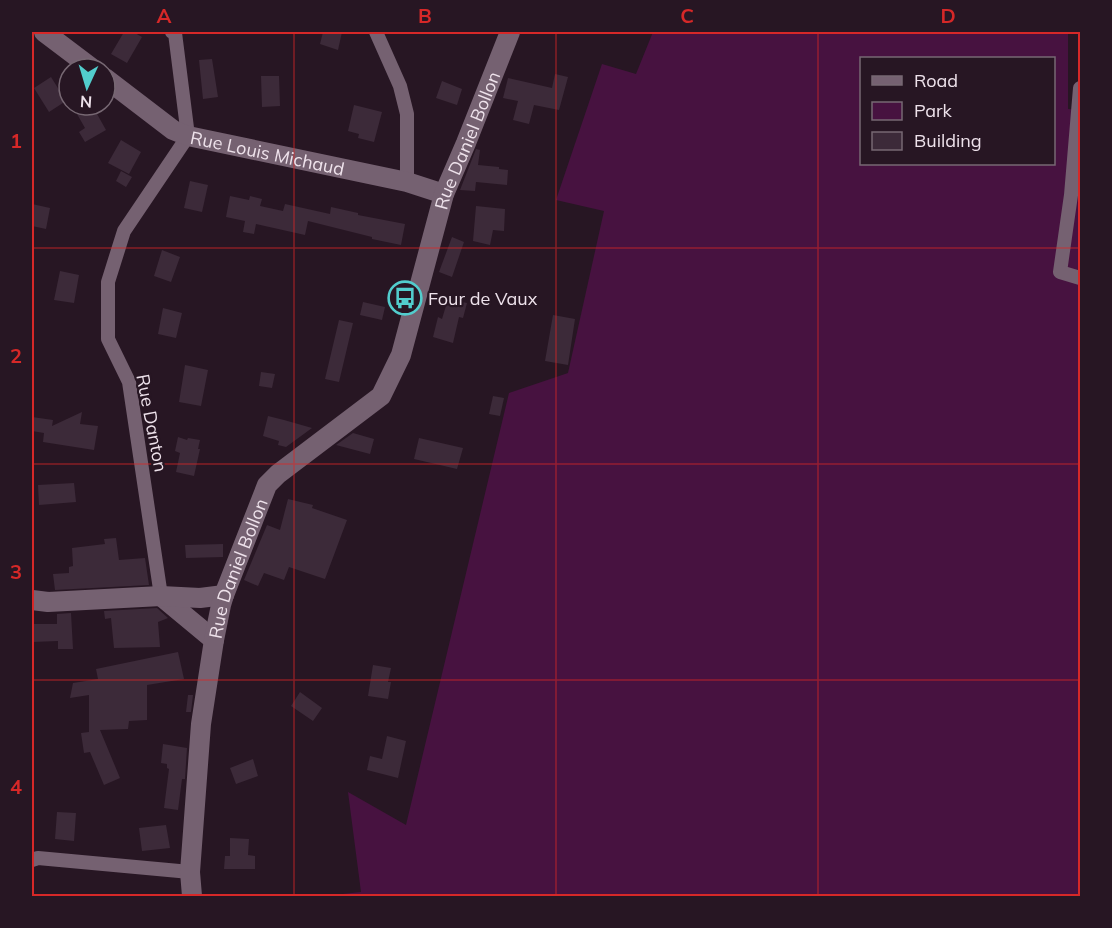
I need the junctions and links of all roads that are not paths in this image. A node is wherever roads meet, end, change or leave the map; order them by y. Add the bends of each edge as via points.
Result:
1 (44, 32) edge
2 (172, 32) edge
3 (376, 32) edge
4 (510, 32) edge
5 (77, 57) edge
6 (117, 87) edge
7 (1080, 88) edge
8 (188, 136) junction
9 (407, 182) junction
10 (444, 194) junction
11 (1080, 278) edge
12 (224, 595) junction
13 (161, 596) junction
14 (32, 600) edge
15 (214, 640) junction
16 (32, 860) edge
17 (190, 872) junction
18 (192, 897) edge

1 - 5 street
2 - 8 street
3 - 9 street via 400,86 407,114
4 - 10 street, Rue Daniel Bollon
6 - 8 street, Rue Louis Michaud via 173,130
7 - 11 street via 1060,272
8 - 9 street, Rue Louis Michaud
8 - 13 street, Rue Danton via 124,231 108,282 108,339 129,382
9 - 10 street, Rue Louis Michaud
10 - 12 street, Rue Daniel Bollon via 401,355 381,396 267,485
12 - 13 street
12 - 15 street, Rue Daniel Bollon
13 - 14 street
13 - 15 street
15 - 17 street, Rue Daniel Bollon via 201,724
16 - 17 street
17 - 18 street, Rue Daniel Bollon

